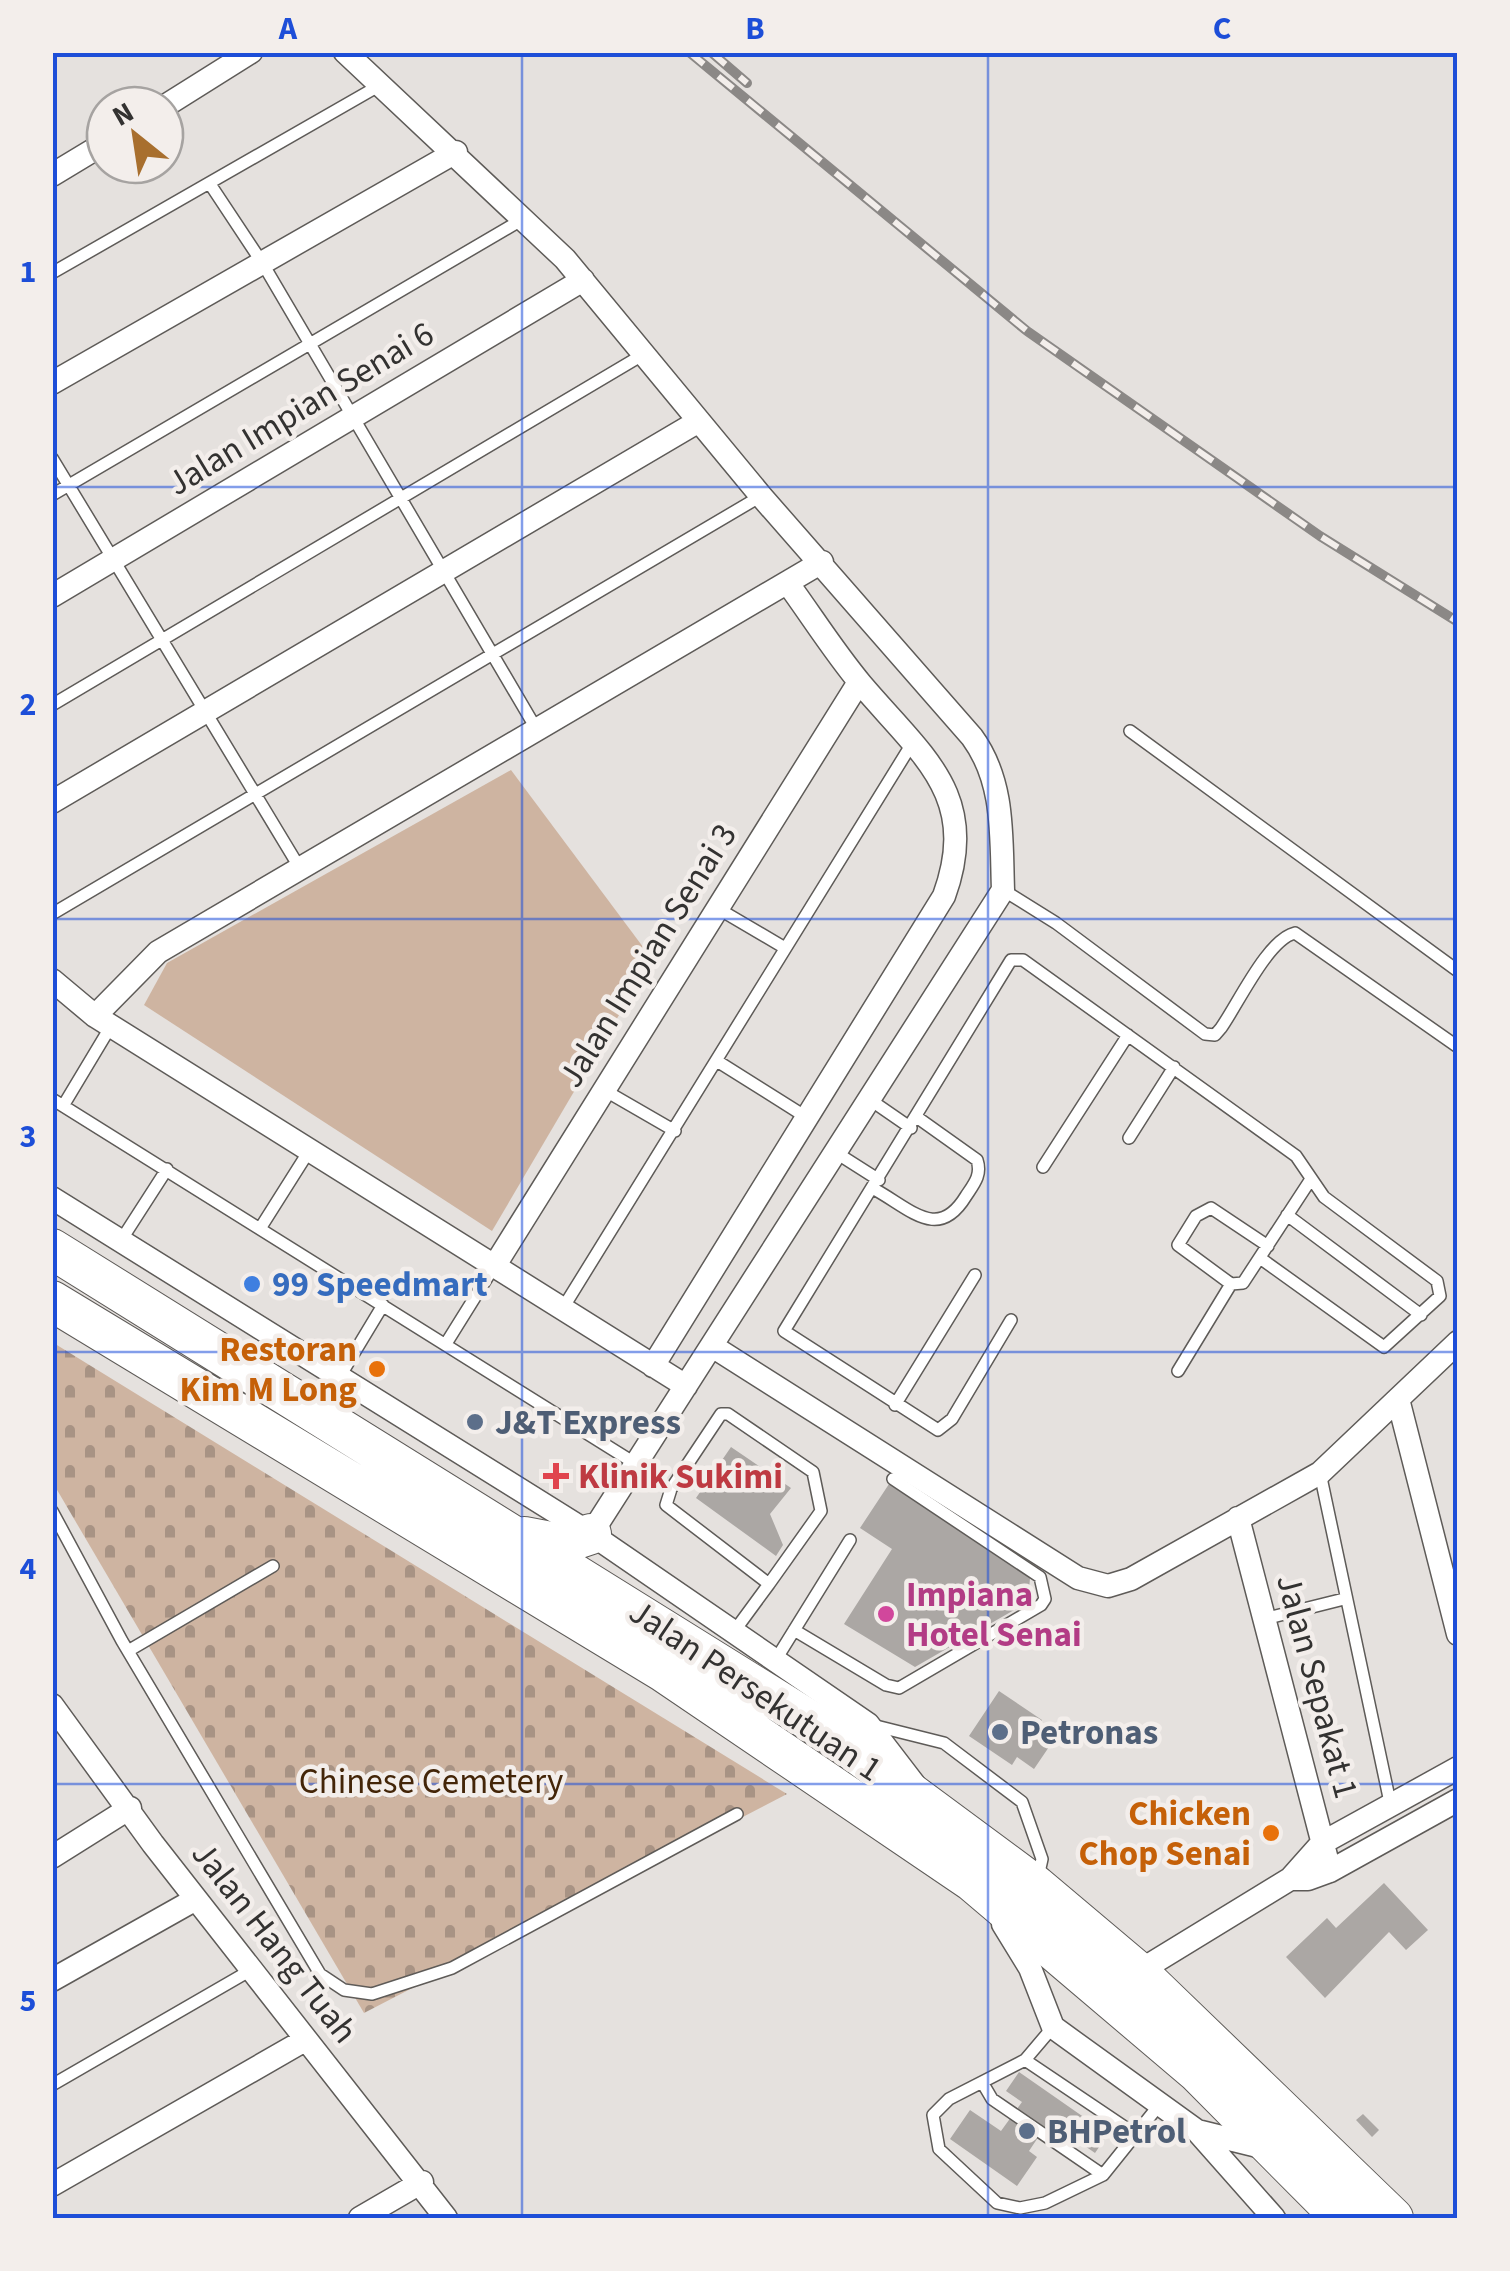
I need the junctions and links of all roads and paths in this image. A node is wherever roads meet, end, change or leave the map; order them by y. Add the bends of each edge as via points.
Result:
1 (251, 52) edge
2 (344, 52) edge
3 (382, 84) junction
4 (185, 93) edge
5 (456, 152) junction
6 (85, 155) edge
7 (52, 175) edge
8 (210, 184) junction
9 (523, 219) junction
10 (263, 264) junction
11 (52, 273) edge
12 (583, 280) junction
13 (307, 343) junction
14 (644, 354) junction
15 (52, 383) edge
16 (352, 420) junction
17 (699, 420) junction
18 (52, 458) edge
19 (70, 485) junction
20 (52, 495) edge
21 (760, 496) junction
22 (399, 499) junction
23 (113, 560) junction
24 (822, 562) junction
25 (443, 573) junction
26 (789, 585) junction
27 (52, 596) edge
28 (164, 640) junction
29 (493, 656) junction
30 (859, 682) junction
31 (52, 705) edge
32 (208, 712) junction
33 (537, 730) junction
34 (1130, 731) dead end
35 (913, 742) junction
36 (255, 795) junction
37 (52, 802) edge
38 (302, 870) junction
39 (1002, 890) junction
40 (717, 908) junction
41 (52, 914) edge
42 (785, 948) junction
43 (1458, 971) edge
44 (52, 980) edge
45 (103, 1021) junction
46 (1128, 1035) junction
47 (1458, 1047) edge
48 (717, 1061) junction
49 (1174, 1067) junction
50 (604, 1090) junction
51 (869, 1099) junction
52 (58, 1102) edge
53 (806, 1117) junction
54 (914, 1124) junction
55 (675, 1131) junction
56 (1129, 1138) dead end
57 (310, 1149) junction
58 (835, 1152) junction
59 (1043, 1166) dead end
60 (167, 1168) junction
61 (1310, 1178) junction
62 (877, 1184) junction
63 (52, 1198) edge
64 (1287, 1215) junction
65 (261, 1228) junction
66 (120, 1242) junction
67 (1268, 1246) junction
68 (52, 1249) edge
69 (1260, 1258) junction
70 (495, 1266) junction
71 (976, 1275) dead end
72 (1231, 1284) junction
73 (52, 1301) edge
74 (383, 1305) junction
75 (564, 1308) junction
76 (1421, 1315) junction
77 (1012, 1320) dead end
78 (448, 1342) junction
79 (1458, 1342) edge
80 (712, 1346) junction
81 (653, 1366) junction
82 (1178, 1371) dead end
83 (339, 1378) junction
84 (686, 1386) junction
85 (1398, 1398) junction
86 (895, 1405) junction
87 (636, 1464) junction
88 (1320, 1474) junction
89 (893, 1479) dead end
90 (52, 1512) edge
91 (1238, 1518) junction
92 (984, 1527) junction
93 (506, 1533) junction
94 (592, 1534) junction
95 (850, 1540) dead end
96 (1449, 1563) edge
97 (274, 1566) dead end
98 (769, 1584) junction
99 (1344, 1599) junction
100 (1264, 1619) junction
101 (794, 1630) junction
102 (733, 1633) junction
103 (1458, 1634) edge
104 (128, 1652) junction
105 (775, 1662) junction
106 (52, 1706) edge
107 (868, 1724) junction
108 (1458, 1768) edge
109 (1458, 1800) edge
110 (1391, 1807) junction
111 (130, 1808) junction
112 (928, 1808) junction
113 (737, 1814) dead end
114 (1322, 1843) junction
115 (52, 1857) edge
116 (1330, 1870) junction
117 (1290, 1879) junction
118 (972, 1881) junction
119 (1036, 1886) junction
120 (196, 1899) junction
121 (252, 1970) junction
122 (1138, 1972) junction
123 (52, 1980) edge
124 (1054, 2028) junction
125 (306, 2040) junction
126 (1025, 2060) junction
127 (982, 2082) junction
128 (52, 2085) edge
129 (1160, 2104) junction
130 (1197, 2131) junction
131 (1135, 2134) junction
132 (1272, 2150) junction
133 (1103, 2175) junction
134 (422, 2182) junction
135 (52, 2186) edge
136 (360, 2218) edge
137 (446, 2218) edge
138 (1274, 2218) edge
139 (1342, 2218) edge
140 (1393, 2218) edge

1 - 4 street
2 - 3 street
3 - 5 street
3 - 8 lane
5 - 9 street
5 - 10 street
6 - 7 street
8 - 10 lane
8 - 11 lane
9 - 12 street
9 - 13 lane
10 - 13 lane
10 - 15 street
12 - 14 street
12 - 16 street, Jalan Impian Senai 6
13 - 16 lane
13 - 19 lane
14 - 17 street
14 - 22 lane
16 - 22 lane
16 - 23 street, Jalan Impian Senai 6
17 - 21 street
17 - 25 street
18 - 19 lane
19 - 20 lane
19 - 23 lane
21 - 24 street
21 - 29 lane
22 - 25 lane
22 - 28 lane
23 - 27 street, Jalan Impian Senai 6
23 - 28 lane
24 - 26 street
24 - 39 street via 989,763 1000,808
25 - 29 lane
25 - 32 street
26 - 30 street
26 - 33 street
28 - 31 lane
28 - 32 lane
29 - 33 lane
29 - 36 lane
30 - 35 street
30 - 40 street, Jalan Impian Senai 3
32 - 36 lane
32 - 37 street
33 - 38 street
34 - 43 lane
35 - 42 lane
35 - 53 street via 949,792 957,837 954,869 944,896
36 - 38 lane
36 - 41 lane
38 - 45 street via 158,952
39 - 47 lane via 1205,1034 1221,1028 1268,955 1284,936 1296,933
39 - 51 street
40 - 42 lane
40 - 50 street, Jalan Impian Senai 3
42 - 48 lane
44 - 45 street
45 - 52 lane
45 - 57 street
46 - 49 lane
46 - 54 lane via 1024,960 1012,960
46 - 59 lane
48 - 53 lane
48 - 55 lane
49 - 56 lane
49 - 61 lane via 1296,1156
50 - 55 lane
50 - 70 street, Jalan Impian Senai 3
51 - 54 lane
51 - 58 street
52 - 60 lane
53 - 81 street
54 - 62 lane
54 - 62 lane via 977,1160 975,1183 944,1221 928,1218
55 - 75 lane
57 - 65 lane
57 - 70 street
58 - 62 lane
58 - 80 street
60 - 65 lane
60 - 66 lane
61 - 64 lane
61 - 76 lane via 1324,1197 1437,1281 1440,1296
62 - 86 lane via 784,1331
63 - 66 street
64 - 67 lane
64 - 76 lane
65 - 74 lane
66 - 83 street
67 - 69 lane
67 - 72 lane via 1211,1208 1196,1216 1178,1245
68 - 93 highway, Jalan Persekutuan 1
69 - 72 lane via 1243,1284
69 - 76 lane via 1384,1347
70 - 75 street
70 - 78 lane
71 - 86 lane
72 - 82 lane
73 - 118 highway, Jalan Persekutuan 1 via 664,1672
74 - 78 lane
74 - 83 lane
75 - 81 street
77 - 86 lane via 944,1428 932,1431
78 - 87 lane
79 - 85 street
80 - 84 street
80 - 92 street
81 - 84 street
83 - 94 street
84 - 87 street
85 - 88 street
85 - 96 street
87 - 94 street
88 - 91 street
88 - 99 lane
89 - 92 lane
90 - 104 lane
91 - 92 street via 1108,1586 1078,1578
91 - 100 street, Jalan Sepakat 1
92 - 101 lane via 1040,1576 1044,1598 914,1681 886,1685
93 - 94 highway via 560,1544
93 - 112 highway, Jalan Persekutuan 1 via 828,1732
94 - 102 street
95 - 101 lane
96 - 103 street
97 - 104 lane
98 - 98 lane via 666,1505 721,1414 813,1472 818,1482 821,1512
98 - 102 lane
99 - 100 lane
99 - 110 lane
100 - 114 street, Jalan Sepakat 1
101 - 105 lane
102 - 105 street
104 - 113 lane via 320,1974 344,1990 372,1994 452,1968
105 - 107 street
106 - 111 street, Jalan Hang Tuah
107 - 112 street
107 - 119 lane via 944,1743 1022,1802 1042,1859
108 - 110 street
109 - 116 street
110 - 114 street
111 - 115 street
111 - 120 street, Jalan Hang Tuah
112 - 119 highway, Jalan Persekutuan 1
114 - 116 street, Jalan Sepakat 1
114 - 117 street
116 - 117 street
117 - 122 street
118 - 124 street via 1015,1940
118 - 132 highway, Jalan Persekutuan 1 via 1197,2072
119 - 122 highway, Jalan Persekutuan 1
120 - 121 street, Jalan Hang Tuah
120 - 123 street
121 - 125 street, Jalan Hang Tuah
121 - 128 lane
122 - 140 highway, Jalan Persekutuan 1
124 - 126 lane
124 - 129 street
125 - 134 street, Jalan Hang Tuah
125 - 135 street
126 - 127 lane
126 - 131 lane
127 - 133 lane via 992,2100
127 - 133 lane via 938,2108 933,2134 939,2149 997,2203 1039,2206
129 - 130 street
129 - 131 lane
130 - 132 street
130 - 138 street
131 - 133 lane
132 - 139 highway, Jalan Persekutuan 1
134 - 136 street
134 - 137 street, Jalan Hang Tuah

